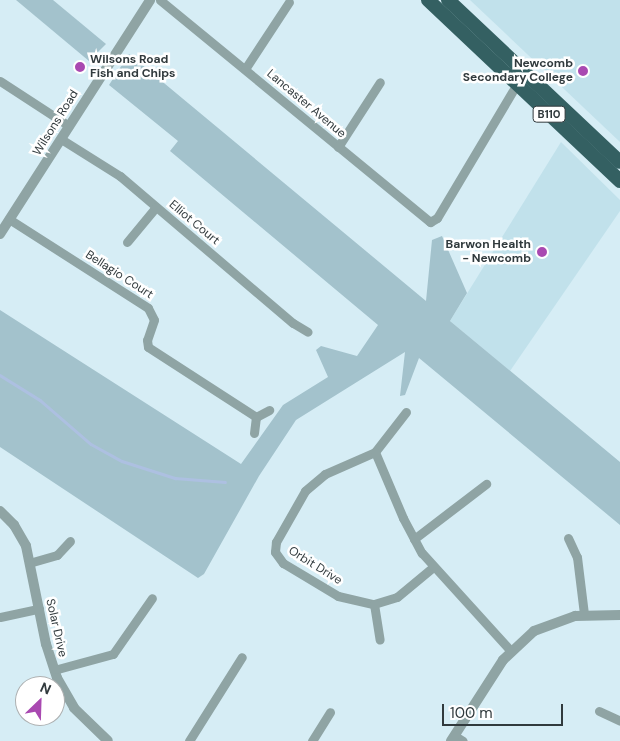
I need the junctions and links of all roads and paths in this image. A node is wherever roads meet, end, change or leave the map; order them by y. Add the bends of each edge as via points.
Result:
1 (150, 0) edge
2 (160, 0) edge
3 (428, 0) edge
4 (448, 0) edge
5 (289, 2) dead end
6 (245, 69) junction
7 (0, 81) edge
8 (380, 82) dead end
9 (517, 84) junction
10 (69, 126) junction
11 (61, 139) junction
12 (338, 146) junction
13 (620, 162) edge
14 (620, 181) edge
15 (156, 207) junction
16 (10, 219) junction
17 (0, 234) edge
18 (127, 242) dead end
19 (308, 332) dead end
20 (269, 410) dead end
21 (406, 412) dead end
22 (256, 417) junction
23 (254, 433) dead end
24 (375, 452) junction
25 (486, 484) dead end
26 (0, 511) edge
27 (568, 538) dead end
28 (414, 539) junction
29 (70, 541) dead end
30 (30, 563) junction
31 (432, 568) junction
32 (152, 598) dead end
33 (374, 604) junction
34 (39, 609) junction
35 (584, 614) junction
36 (620, 615) edge
37 (0, 617) edge
38 (380, 640) dead end
39 (511, 651) junction
40 (242, 657) dead end
41 (54, 670) junction
42 (599, 711) dead end
43 (330, 712) dead end
44 (620, 721) edge
45 (457, 739) edge
46 (108, 741) edge
47 (188, 741) edge
48 (312, 741) edge

1 - 10 street, Wilsons Road
2 - 6 street, Lancaster Avenue
3 - 9 highway, B110
4 - 13 highway, B110
5 - 6 street
6 - 12 street, Lancaster Avenue
7 - 10 street
8 - 12 street
9 - 12 street, Lancaster Avenue via 437,218 430,222
9 - 14 highway, B110
10 - 11 street, Wilsons Road
11 - 15 street, Elliot Court via 120,176
11 - 16 street, Wilsons Road
15 - 18 street
15 - 19 street, Elliot Court via 293,323
16 - 17 street, Wilsons Road
16 - 22 street, Bellagio Court via 148,308 154,320 148,347
20 - 22 street
21 - 24 street
22 - 23 street
24 - 28 street
24 - 33 street, Orbit Drive via 316,480 300,498 275,547 283,563 330,591 349,600
25 - 28 street
26 - 30 street, Solar Drive via 21,536
27 - 35 street via 577,557
28 - 31 street
29 - 30 street via 57,556
30 - 34 street, Solar Drive
31 - 33 street, Orbit Drive via 398,597
31 - 39 street
32 - 41 street via 113,654 90,663
33 - 38 street
34 - 37 street
34 - 41 street, Solar Drive
35 - 36 street
35 - 39 street via 534,631
39 - 45 street
40 - 47 street
41 - 46 street, Solar Drive via 74,708
42 - 44 street
43 - 48 street

